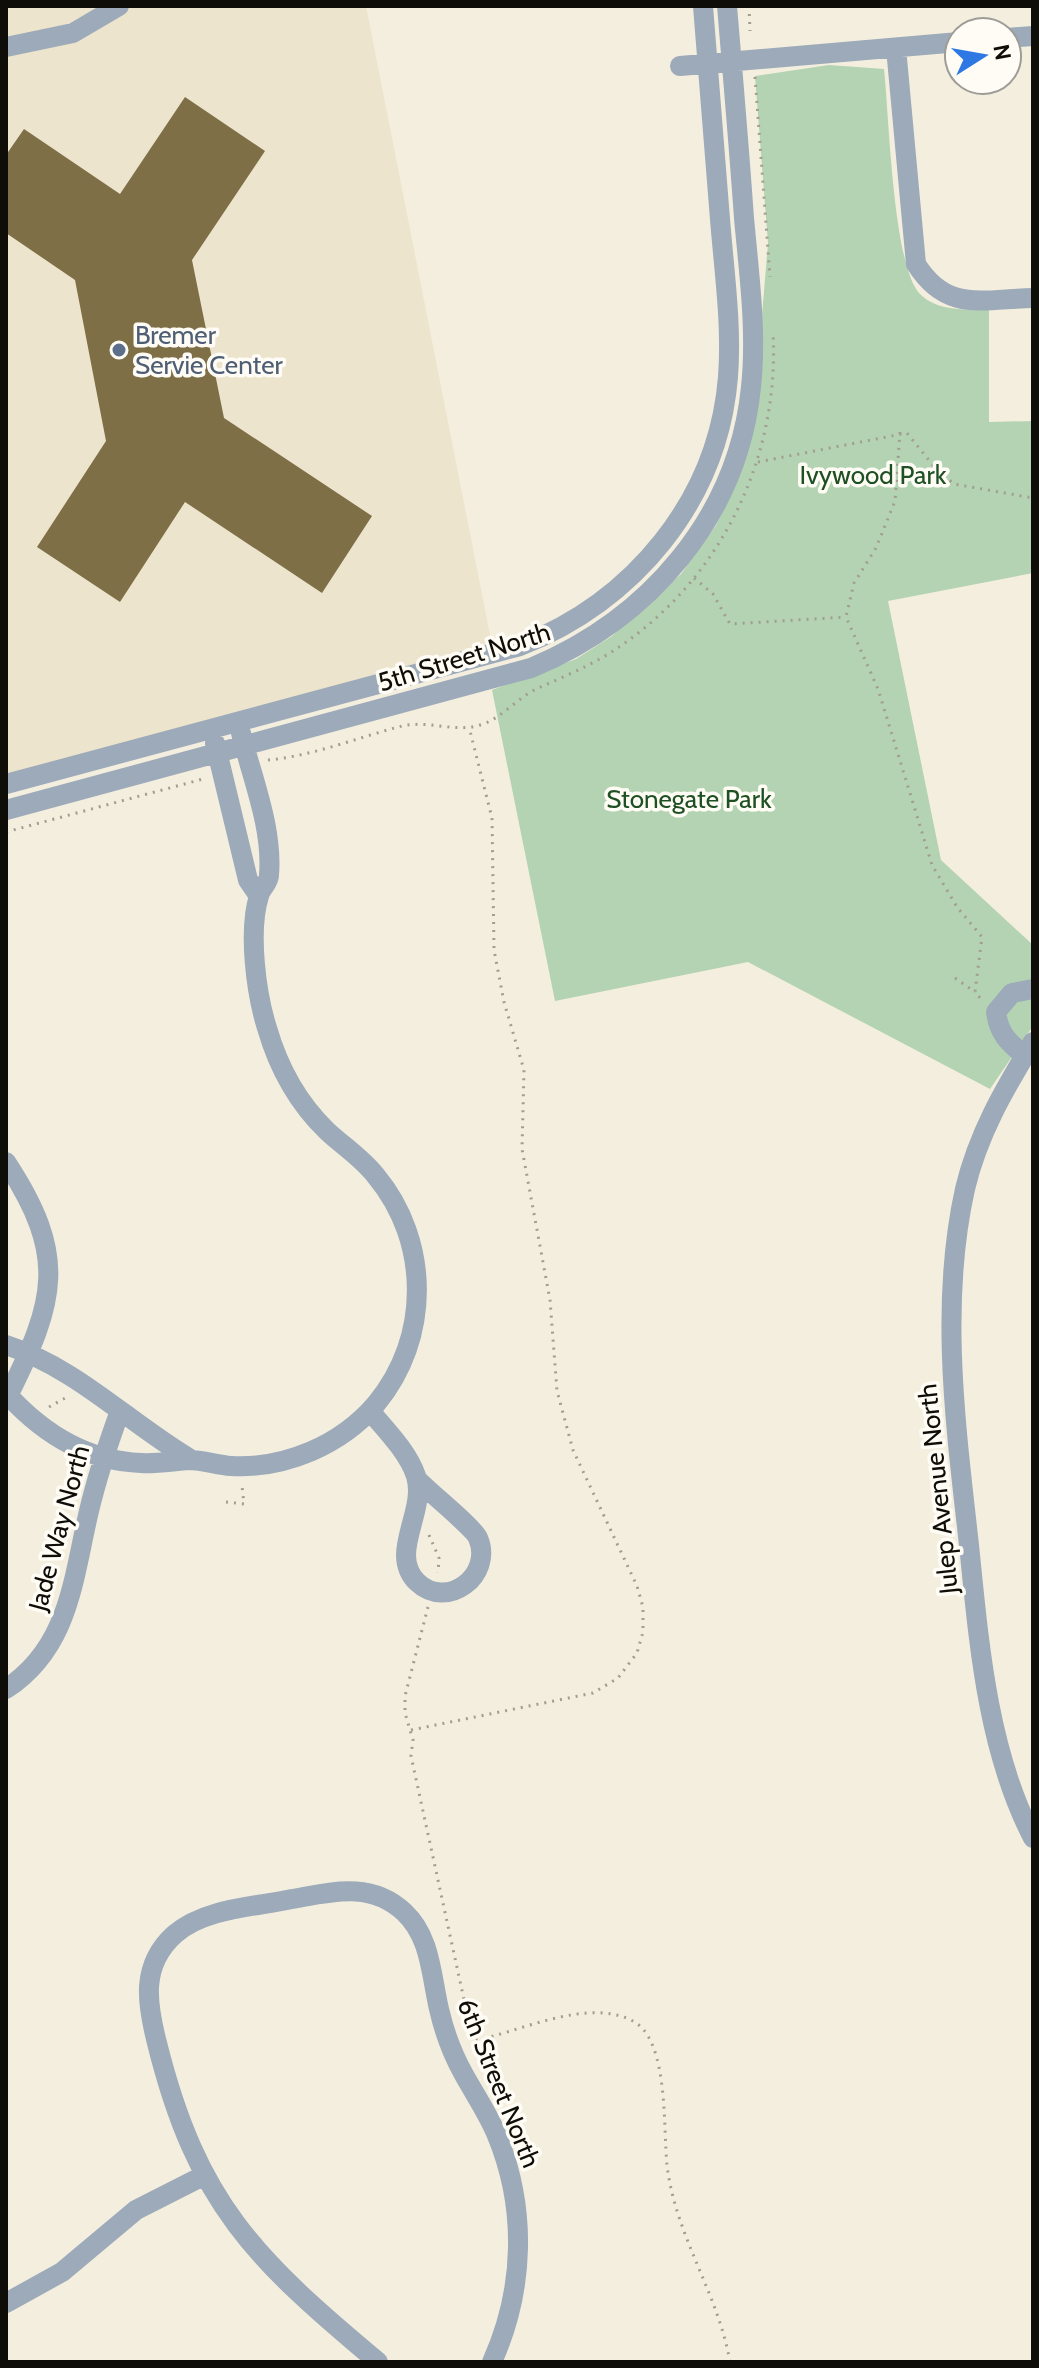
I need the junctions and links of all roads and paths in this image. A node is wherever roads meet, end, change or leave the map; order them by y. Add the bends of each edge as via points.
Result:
1 (119, 6) edge
2 (703, 6) edge
3 (727, 6) edge
4 (943, 44) edge
5 (6, 47) edge
6 (896, 48) junction
7 (732, 62) junction
8 (707, 64) junction
9 (680, 66) dead end
10 (755, 76) dead end
11 (771, 283) dead end
12 (1033, 298) edge
13 (773, 327) dead end
14 (900, 432) junction
15 (758, 462) junction
16 (1033, 498) edge
17 (694, 578) junction
18 (846, 617) junction
19 (238, 722) junction
20 (469, 727) junction
21 (211, 729) junction
22 (244, 746) junction
23 (217, 753) junction
24 (261, 760) dead end
25 (207, 778) dead end
26 (6, 784) edge
27 (6, 810) edge
28 (6, 832) edge
29 (259, 896) junction
30 (955, 978) dead end
31 (1033, 989) edge
32 (975, 992) junction
33 (996, 1012) junction
34 (1029, 1049) edge
35 (6, 1162) edge
36 (6, 1345) edge
37 (29, 1354) junction
38 (73, 1393) dead end
39 (7, 1395) edge
40 (44, 1411) dead end
41 (120, 1411) junction
42 (370, 1411) junction
43 (104, 1458) junction
44 (192, 1460) junction
45 (241, 1478) dead end
46 (417, 1479) junction
47 (226, 1502) dead end
48 (424, 1524) dead end
49 (436, 1581) dead end
50 (430, 1600) dead end
51 (6, 1689) edge
52 (411, 1730) junction
53 (1033, 1838) edge
54 (203, 2176) junction
55 (6, 2303) edge
56 (378, 2362) edge
57 (492, 2362) edge
58 (730, 2362) edge

1 - 5 street via 73,33
2 - 8 street, 5th Street North
3 - 7 street, 5th Street North
4 - 6 street
6 - 7 street
6 - 12 street via 916,264 928,285 944,296
7 - 8 street
7 - 22 street, 5th Street North via 753,323 751,388 738,453 696,538 636,607 553,659
8 - 9 street
8 - 19 street, 5th Street North via 728,320 727,379 707,465 670,533 599,605 540,638
10 - 11 path
13 - 15 path via 773,387
14 - 15 path
14 - 16 path via 913,436 954,484
14 - 18 path via 895,501 876,548 854,583
15 - 17 path via 737,513
17 - 18 path via 713,594 730,624
17 - 20 path via 622,645 521,697 486,723
18 - 32 path via 878,689 932,865 982,937
19 - 21 street, 5th Street North
19 - 22 street
20 - 24 path via 413,724
20 - 52 path via 494,827 494,950 525,1078 522,1149 550,1300 557,1391 577,1462 637,1586 644,1623 633,1659 598,1691
21 - 23 street
21 - 26 street, 5th Street North
22 - 23 street, 5th Street North
22 - 29 street via 268,851 270,878
23 - 27 street, 5th Street North
23 - 29 street via 248,880
25 - 28 path
29 - 42 street via 257,978 274,1050 308,1109 389,1193 413,1249 417,1295 411,1337 395,1375
30 - 32 path
31 - 33 street via 1012,993
32 - 33 path
33 - 34 street via 998,1028 1009,1044
34 - 53 street, Julep Avenue North via 982,1129 960,1221 950,1341 980,1652 1002,1761
35 - 37 street via 35,1209 49,1258 46,1304
36 - 37 street
37 - 39 street
37 - 41 street via 75,1377
38 - 40 path
39 - 43 street via 52,1436
41 - 43 street, Jade Way North
41 - 44 street
42 - 44 street via 320,1447 282,1461 244,1467
42 - 46 street
43 - 44 street via 141,1463
43 - 51 street, Jade Way North via 67,1611 44,1653
45 - 47 path via 245,1503
46 - 46 street via 417,1514 406,1548 408,1568 428,1589 455,1590 479,1568 479,1539
48 - 49 path via 440,1562
50 - 52 path via 405,1696
52 - 58 path via 411,1756 473,2041 593,2014 629,2019 645,2030 658,2061 674,2206
54 - 55 street via 136,2210 52,2280
54 - 56 street via 270,2268
54 - 57 street, 6th Street North via 168,2089 149,2008 149,1978 156,1958 174,1935 214,1915 348,1889 387,1899 412,1919 425,1944 449,2041 495,2131 514,2195 519,2234 516,2284

